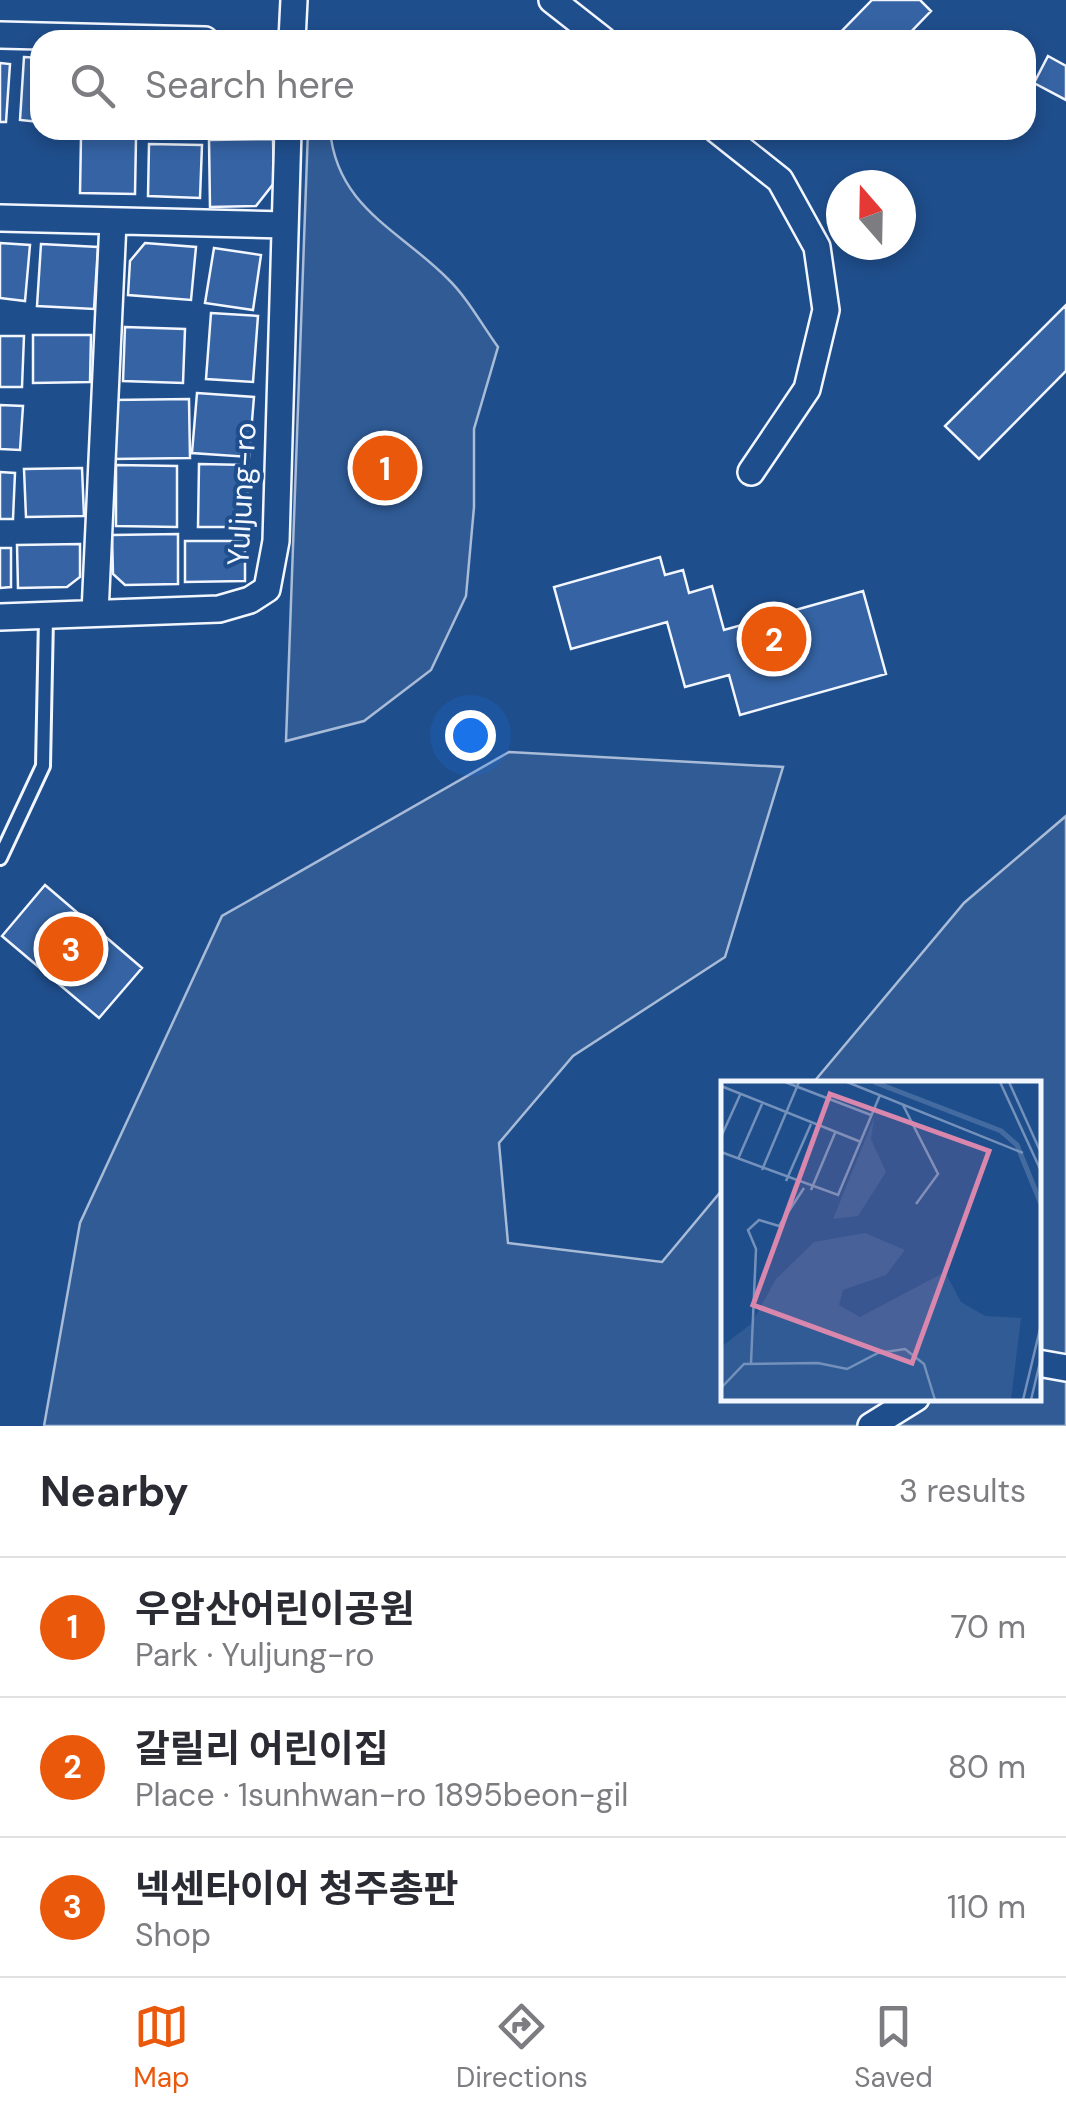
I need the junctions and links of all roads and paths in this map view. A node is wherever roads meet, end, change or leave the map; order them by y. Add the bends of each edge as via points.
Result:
1 (294, 0) edge
2 (552, 0) edge
3 (292, 30) edge
4 (590, 30) edge
5 (0, 35) edge
6 (30, 36) edge
7 (288, 140) edge
8 (730, 140) edge
9 (0, 218) edge
10 (113, 222) junction
11 (285, 224) junction
12 (752, 472) dead end
13 (95, 612) junction
14 (0, 617) edge
15 (46, 618) junction
16 (0, 858) edge
17 (1041, 1364) edge
18 (1066, 1368) edge
19 (911, 1401) edge
20 (871, 1426) edge

1 - 3 street
2 - 4 street
5 - 6 street
7 - 11 street, Yuljung-ro
8 - 12 street via 780,180 817,247 826,310 807,389
9 - 10 street
10 - 11 street
10 - 13 street
11 - 13 street, Yuljung-ro via 276,541 268,589 219,609
13 - 15 street, Yuljung-ro
14 - 15 street, Yuljung-ro
15 - 16 lane via 43,766
17 - 18 street
19 - 20 street

